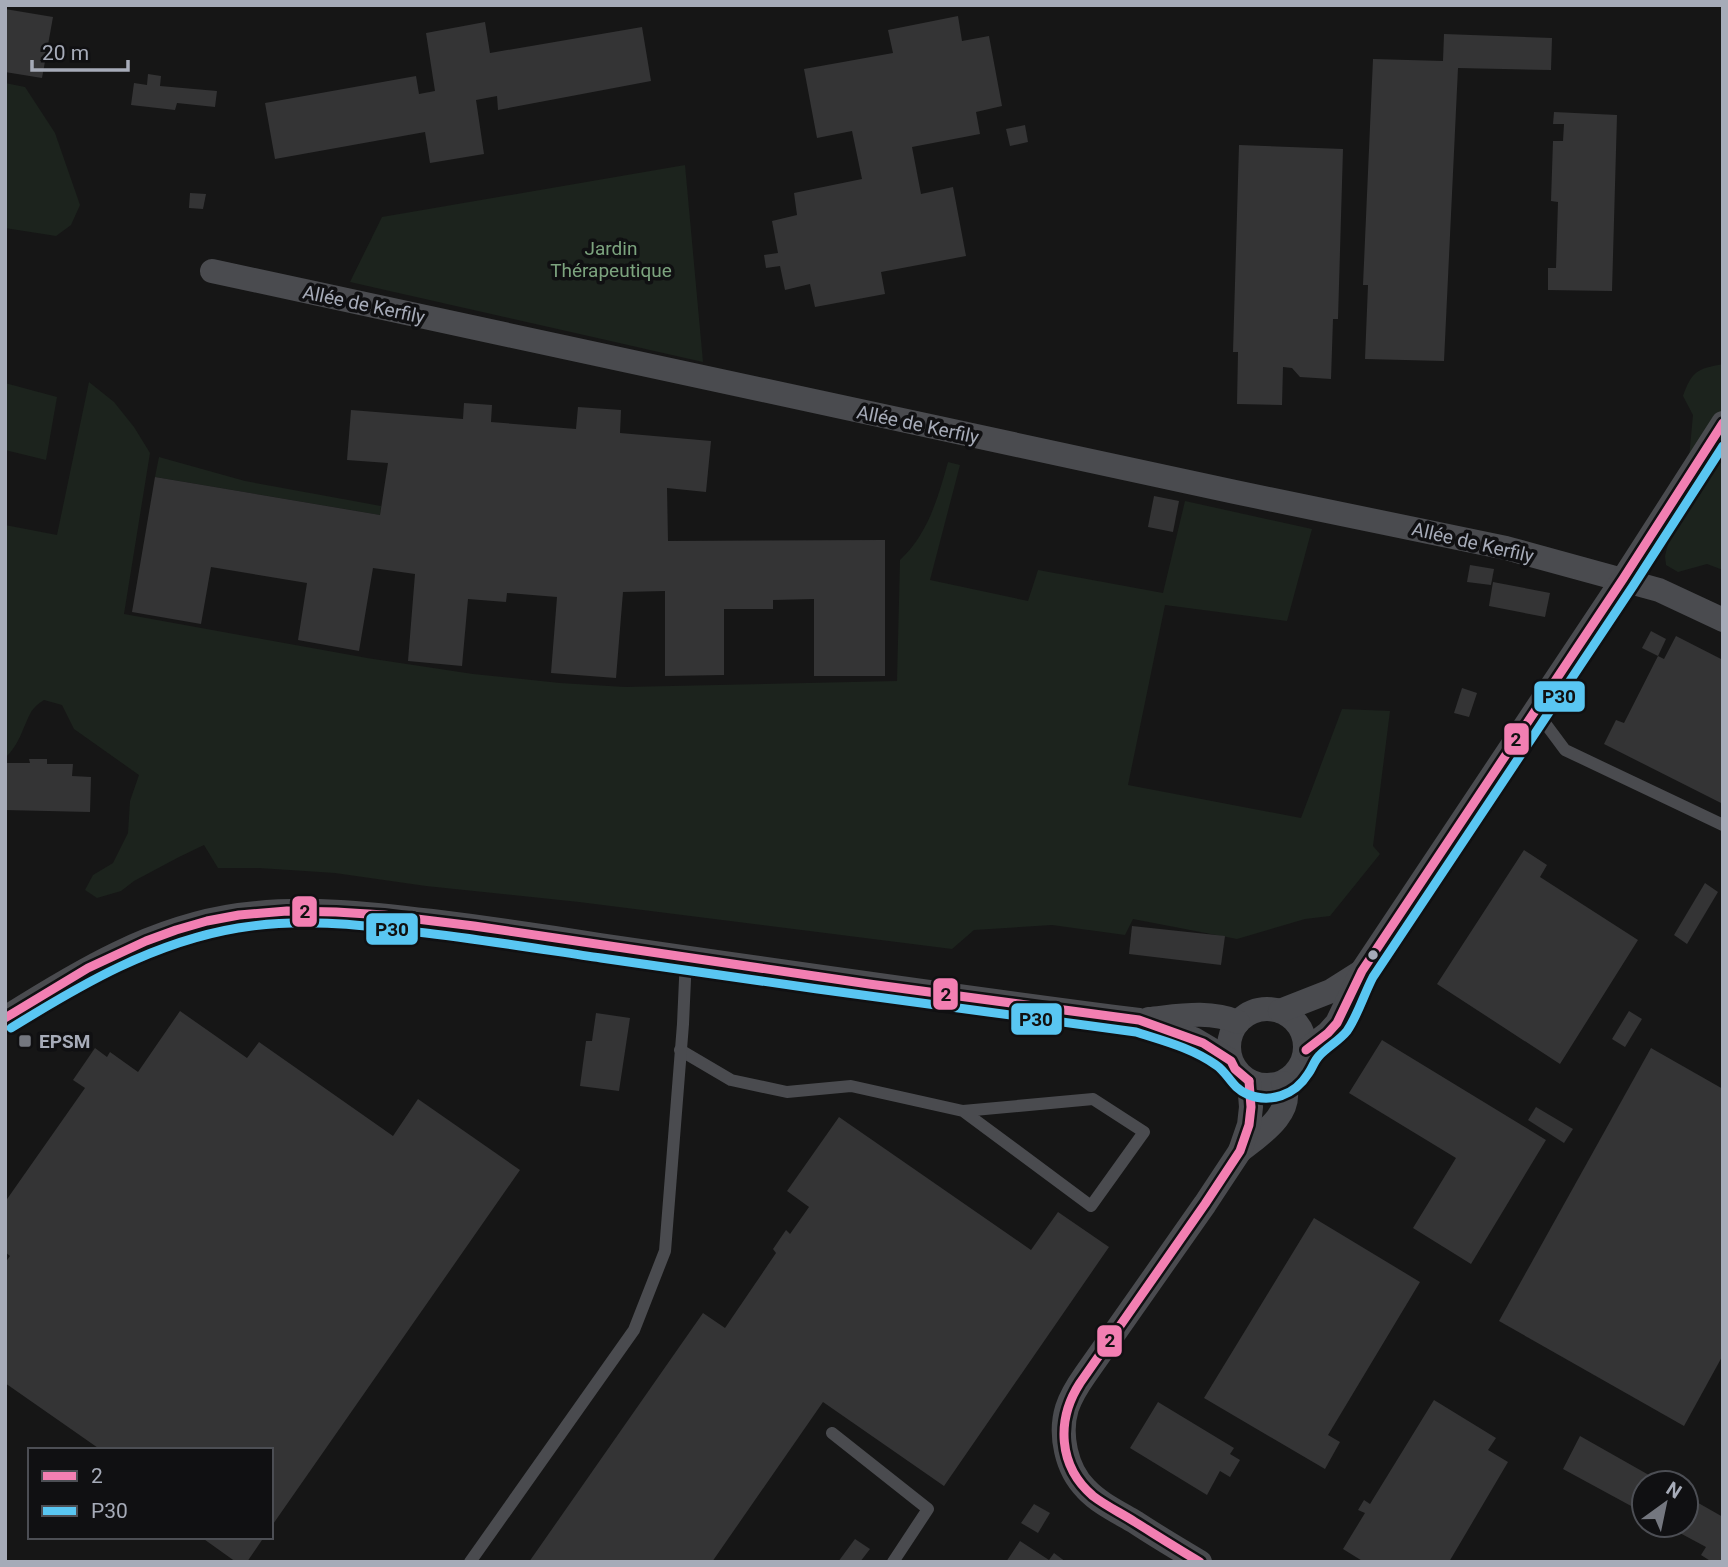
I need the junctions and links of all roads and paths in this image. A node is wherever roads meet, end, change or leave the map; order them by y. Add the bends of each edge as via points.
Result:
1 (212, 271) dead end
2 (1723, 423) edge
3 (1623, 579) junction
4 (1723, 620) edge
5 (1536, 711) junction
6 (1723, 825) edge
7 (686, 957) junction
8 (1362, 971) junction
9 (1280, 1011) junction
10 (5, 1018) edge
11 (1139, 1020) junction
12 (1238, 1022) junction
13 (680, 1050) junction
14 (1306, 1050) junction
15 (1231, 1060) junction
16 (1249, 1081) junction
17 (1283, 1083) junction
18 (963, 1111) junction
19 (1240, 1151) junction
20 (832, 1433) dead end
21 (470, 1562) edge
22 (894, 1562) edge
23 (1200, 1562) edge

1 - 3 street, Allée de Kerfily via 1506,548
2 - 3 street
3 - 4 street, Allée de Kerfily
3 - 5 street
5 - 6 lane via 1565,750
5 - 8 street
7 - 10 street via 351,912 270,912 185,926 132,946
7 - 11 street
7 - 13 lane
8 - 9 street via 1331,991
8 - 14 street via 1337,1023
9 - 12 street via 1257,1010
9 - 14 street via 1299,1026
11 - 12 street via 1212,1015
11 - 15 street via 1194,1039
12 - 15 street via 1228,1048
13 - 18 lane via 731,1080 787,1092 851,1086
13 - 21 lane via 665,1251 634,1330
14 - 17 street via 1298,1070
15 - 16 street
16 - 17 street via 1271,1086
16 - 19 street via 1249,1125
17 - 19 street via 1285,1102 1279,1116
18 - 18 lane via 1093,1099 1144,1132 1091,1206
19 - 23 street via 1085,1375 1063,1427 1071,1468 1086,1489
20 - 22 lane via 928,1509

